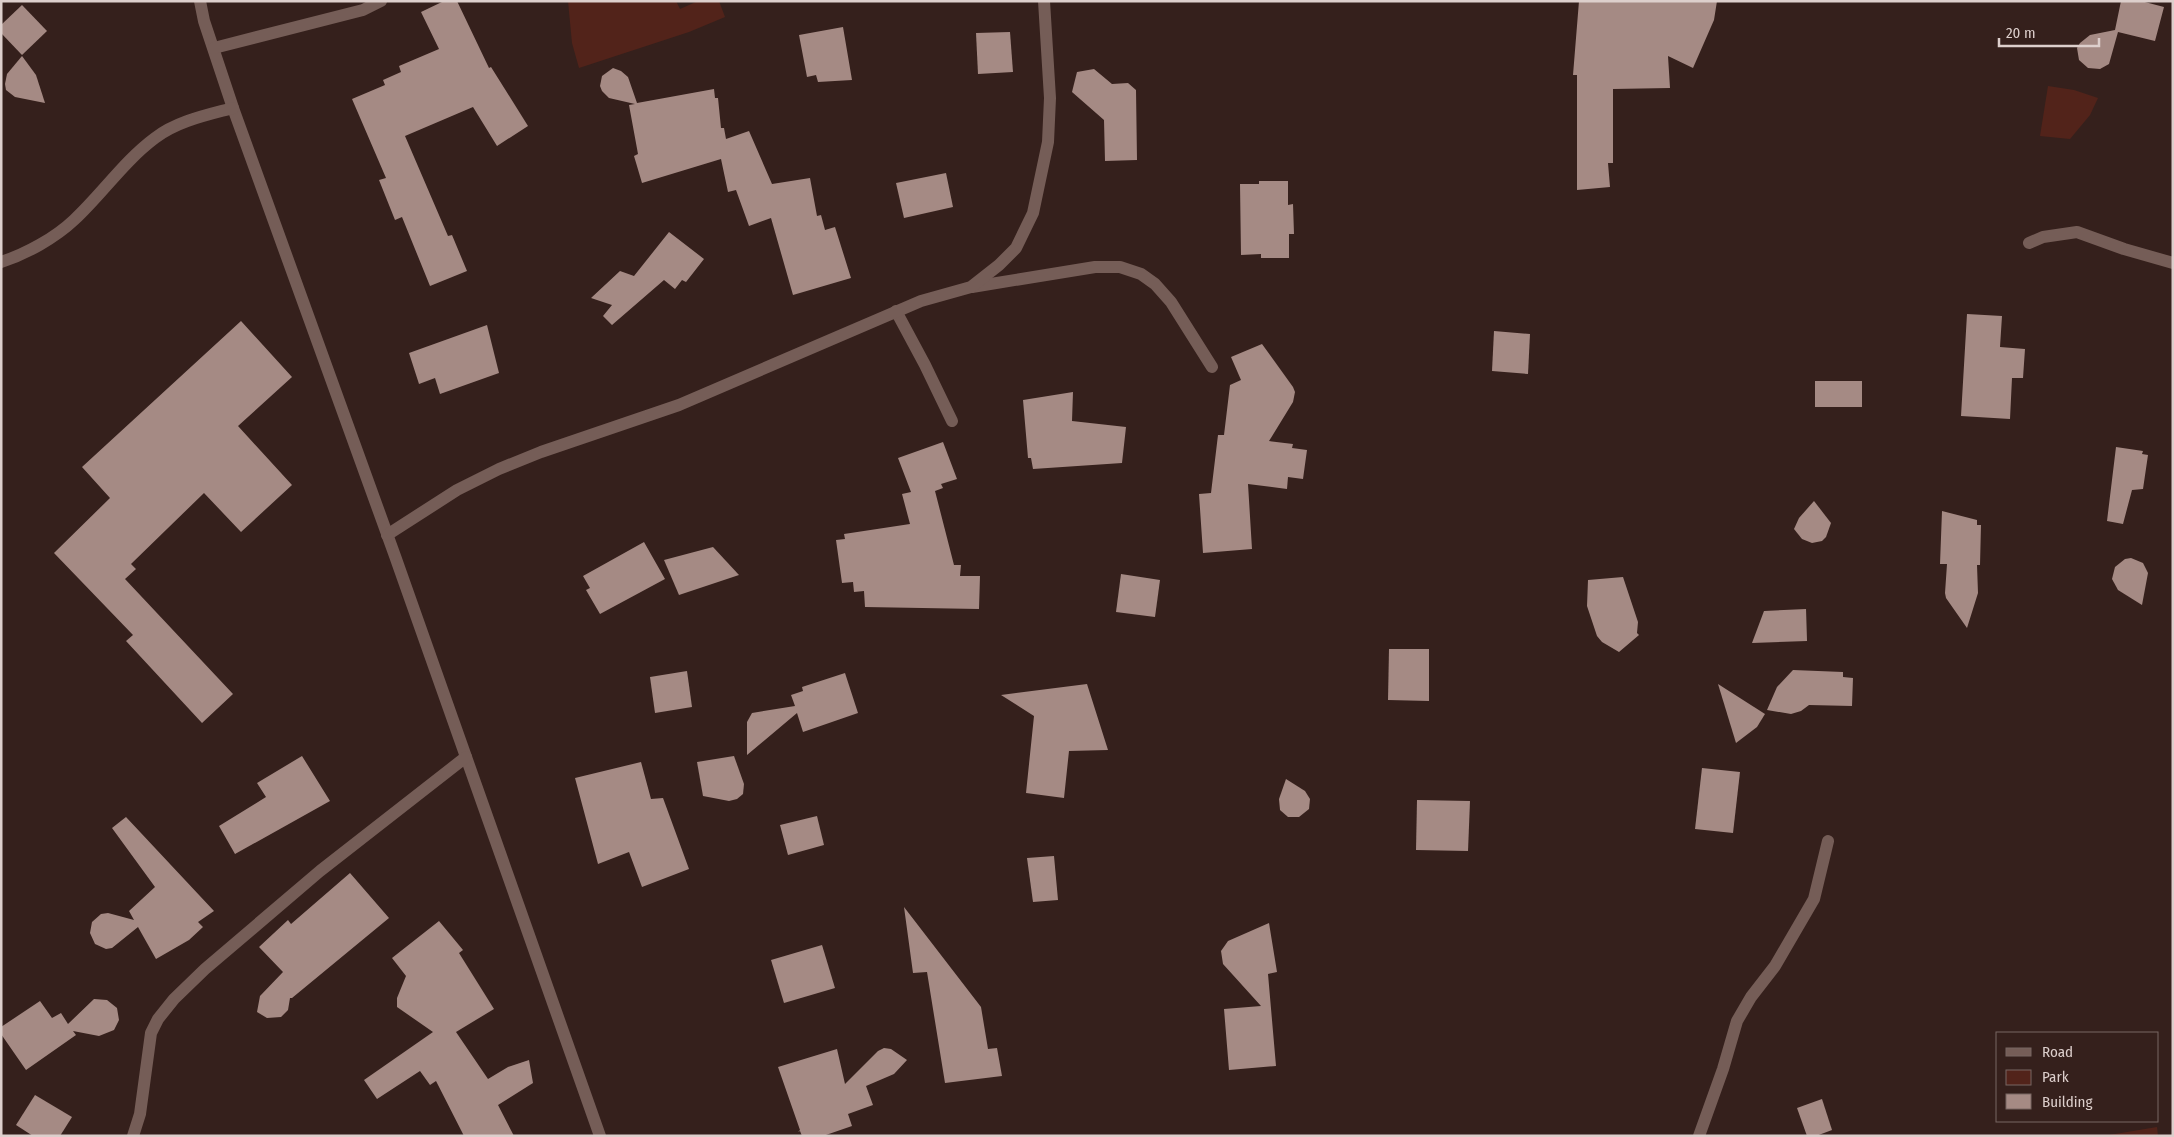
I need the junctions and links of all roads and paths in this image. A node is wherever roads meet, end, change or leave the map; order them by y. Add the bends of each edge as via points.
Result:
1 (200, 1) edge
2 (381, 1) edge
3 (1044, 1) edge
4 (214, 48) junction
5 (233, 108) junction
6 (2029, 243) dead end
7 (1, 262) edge
8 (2173, 263) edge
9 (971, 287) junction
10 (896, 311) junction
11 (1212, 367) dead end
12 (952, 421) dead end
13 (387, 534) junction
14 (466, 757) junction
15 (1828, 841) dead end
16 (598, 1135) edge
17 (133, 1136) edge
18 (1699, 1136) edge

1 - 4 street
2 - 4 street via 364,10
3 - 9 street via 1050,98 1048,142 1033,213 1016,248
4 - 5 street
5 - 7 street via 181,123 156,137 138,151 73,221 35,246
5 - 13 street
6 - 8 street via 2043,237 2077,232
9 - 10 street
9 - 11 street via 1095,267 1120,267 1141,274 1155,284 1171,302
10 - 12 street
10 - 13 street via 679,405 499,469 457,490
13 - 14 street
14 - 16 street
14 - 17 street via 313,877 174,999 158,1019 152,1033 140,1114
15 - 18 street via 1814,899 1775,966 1737,1021

